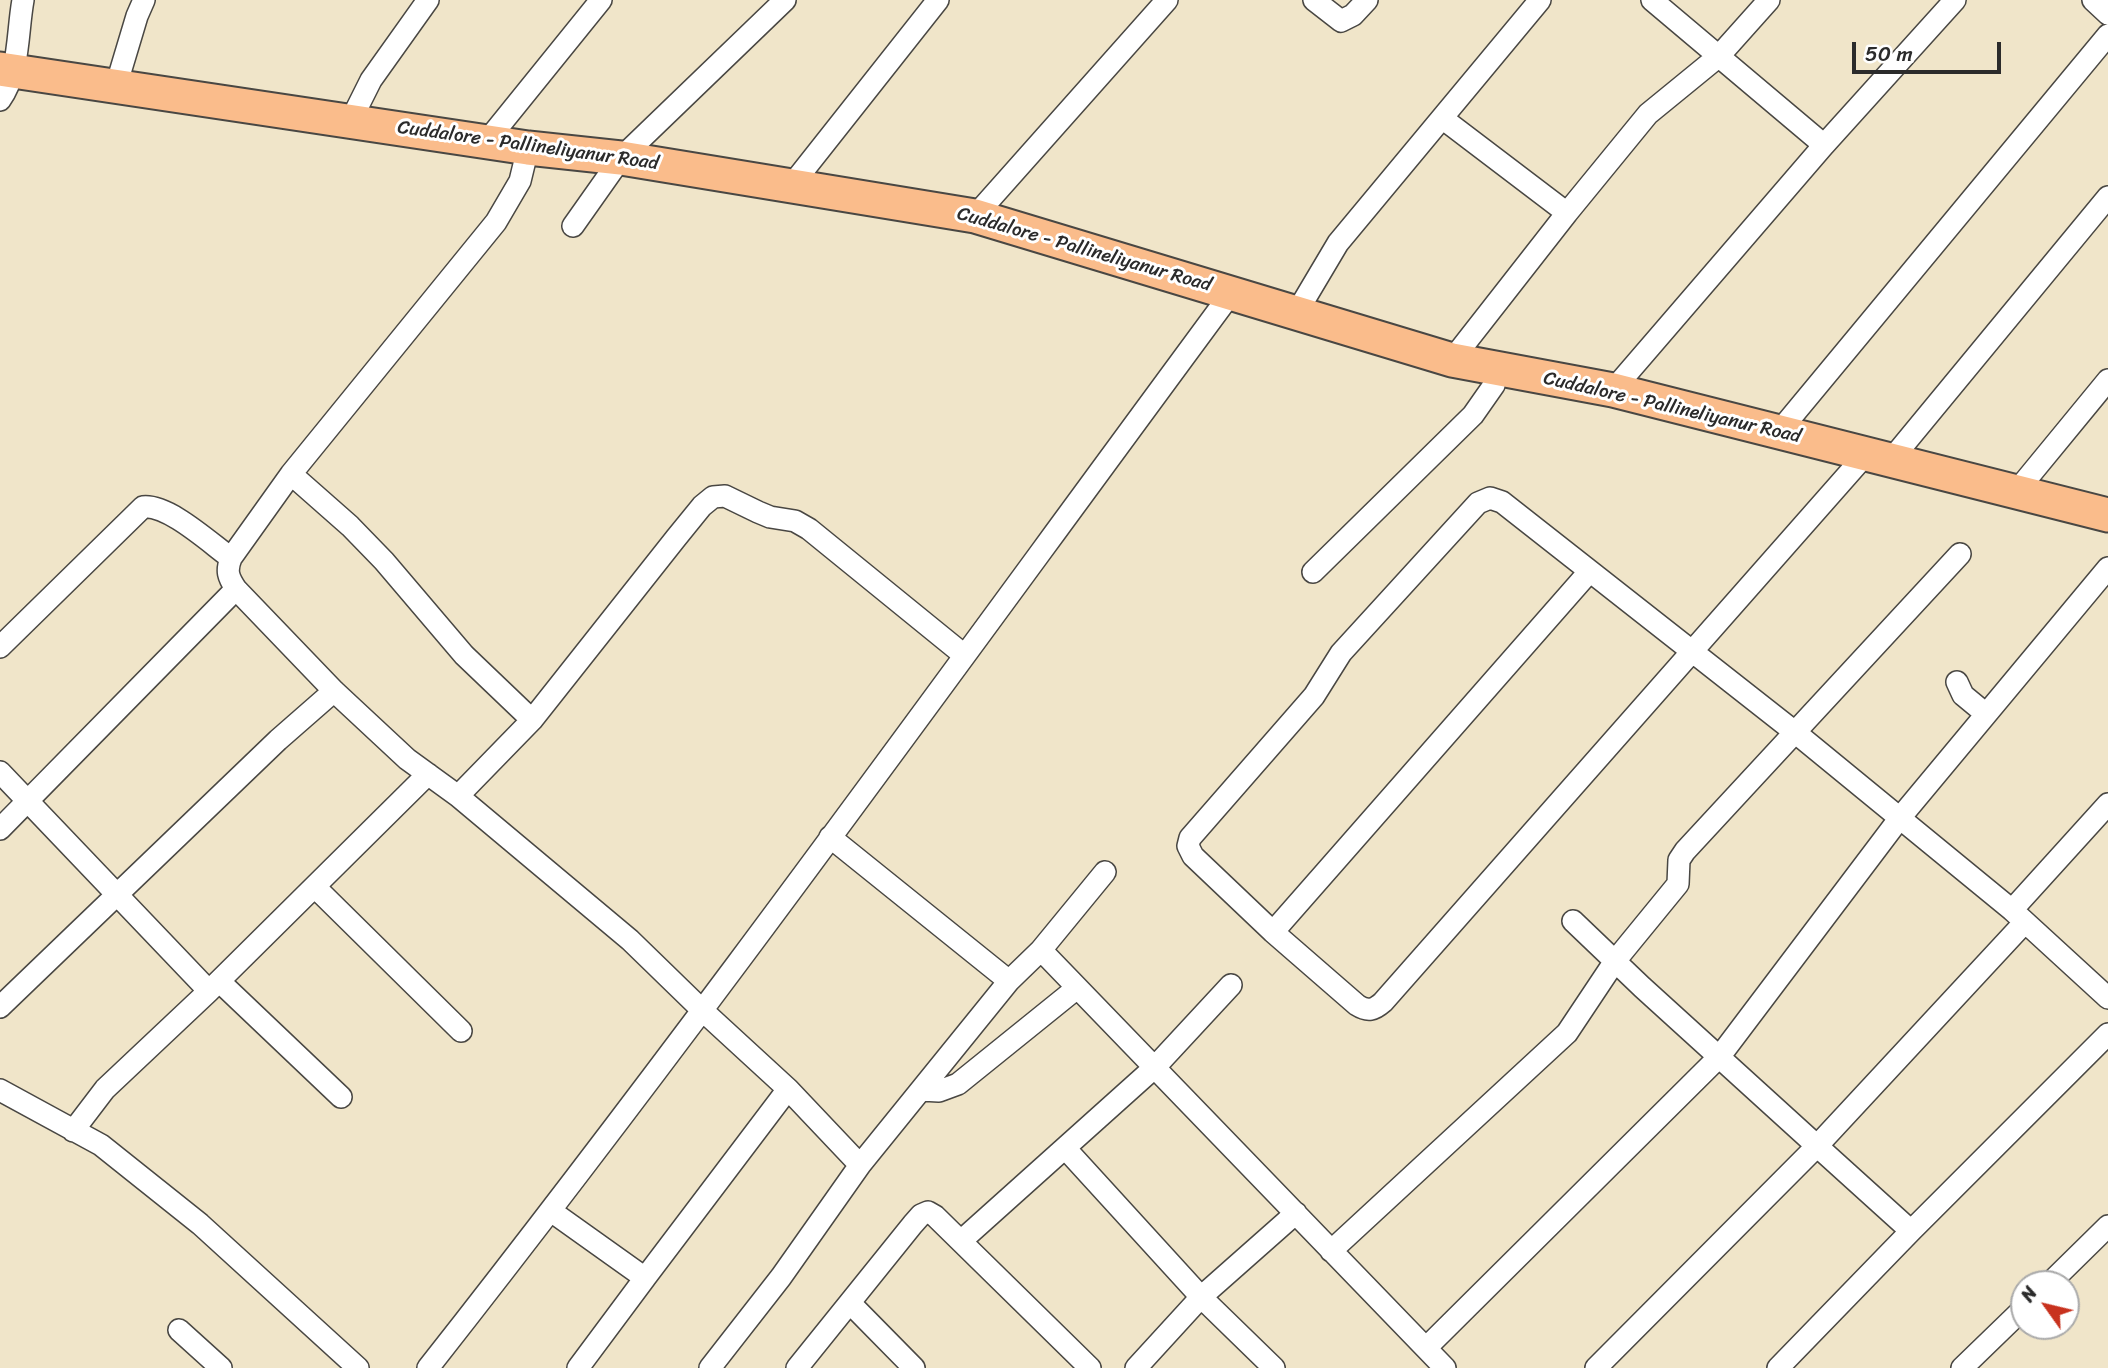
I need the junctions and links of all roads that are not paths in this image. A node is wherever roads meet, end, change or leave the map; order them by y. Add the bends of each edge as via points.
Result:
1 (23, 0) edge
2 (144, 0) edge
3 (428, 0) edge
4 (601, 0) edge
5 (785, 0) edge
6 (938, 0) edge
7 (1167, 0) edge
8 (1314, 0) edge
9 (1367, 0) edge
10 (1540, 0) edge
11 (1652, 0) edge
12 (1769, 0) edge
13 (1955, 0) edge
14 (2093, 0) edge
15 (2108, 14) edge
16 (2108, 34) edge
17 (1719, 56) junction
18 (4, 80) edge
19 (116, 86) junction
20 (1442, 118) junction
21 (351, 120) junction
22 (487, 141) junction
23 (1825, 145) junction
24 (528, 148) junction
25 (621, 158) junction
26 (791, 186) junction
27 (2108, 197) edge
28 (1567, 212) junction
29 (975, 216) junction
30 (573, 226) dead end
31 (1232, 292) junction
32 (1297, 312) junction
33 (1452, 360) junction
34 (1498, 369) junction
35 (2108, 380) edge
36 (1613, 390) junction
37 (1778, 433) junction
38 (1879, 456) junction
39 (291, 474) junction
40 (2016, 492) junction
41 (2108, 515) edge
42 (1960, 554) dead end
43 (231, 558) junction
44 (2108, 568) edge
45 (1313, 572) dead end
46 (1590, 572) junction
47 (236, 589) junction
48 (0, 647) edge
49 (1692, 653) junction
50 (964, 655) junction
51 (1957, 682) dead end
52 (334, 691) junction
53 (1986, 714) junction
54 (532, 720) junction
55 (1796, 733) junction
56 (0, 772) edge
57 (428, 774) junction
58 (458, 796) junction
59 (28, 802) junction
60 (2108, 804) edge
61 (1899, 819) junction
62 (0, 829) edge
63 (830, 837) junction
64 (1105, 872) dead end
65 (315, 887) junction
66 (117, 895) junction
67 (2018, 916) junction
68 (1573, 921) dead end
69 (1273, 932) junction
70 (1041, 950) junction
71 (1615, 961) junction
72 (1009, 981) junction
73 (1231, 985) dead end
74 (214, 986) junction
75 (1077, 988) junction
76 (2108, 998) edge
77 (0, 1007) edge
78 (702, 1010) junction
79 (461, 1031) dead end
80 (2108, 1034) edge
81 (1720, 1056) junction
82 (1155, 1067) junction
83 (788, 1089) junction
84 (0, 1090) edge
85 (921, 1090) junction
86 (341, 1097) dead end
87 (73, 1131) junction
88 (1817, 1146) junction
89 (1065, 1148) junction
90 (860, 1165) junction
91 (551, 1211) junction
92 (1296, 1213) junction
93 (2108, 1226) edge
94 (1911, 1231) junction
95 (961, 1241) junction
96 (1331, 1251) junction
97 (2063, 1270) edge
98 (645, 1278) junction
99 (1201, 1297) junction
100 (849, 1303) junction
101 (2010, 1322) edge
102 (179, 1330) dead end
103 (1426, 1348) junction
104 (221, 1368) edge
105 (358, 1368) edge
106 (428, 1368) edge
107 (578, 1368) edge
108 (710, 1368) edge
109 (797, 1368) edge
110 (914, 1368) edge
111 (1090, 1368) edge
112 (1136, 1368) edge
113 (1274, 1368) edge
114 (1445, 1368) edge
115 (1596, 1368) edge
116 (1778, 1368) edge
117 (1962, 1368) edge

1 - 18 street
2 - 19 street
3 - 21 street via 371,80
4 - 22 street
5 - 25 street
6 - 26 street
7 - 29 street
8 - 9 street via 1341,21
10 - 20 street
11 - 17 street
12 - 17 street
13 - 23 street
14 - 15 street
16 - 37 street
17 - 23 street
17 - 28 street via 1648,114
18 - 19 main road, Cuddalore - Pallineliyanur Road
19 - 21 main road, Cuddalore - Pallineliyanur Road
20 - 28 street
20 - 32 street via 1338,243
21 - 22 main road, Cuddalore - Pallineliyanur Road
22 - 24 main road, Cuddalore - Pallineliyanur Road
23 - 36 street
24 - 25 main road, Cuddalore - Pallineliyanur Road
24 - 39 street via 520,181 496,222
25 - 26 main road, Cuddalore - Pallineliyanur Road
25 - 30 street
26 - 29 main road, Cuddalore - Pallineliyanur Road
27 - 38 street
28 - 33 street
29 - 31 main road, Cuddalore - Pallineliyanur Road
31 - 32 main road, Cuddalore - Pallineliyanur Road
31 - 50 street
32 - 33 main road, Cuddalore - Pallineliyanur Road
33 - 34 main road, Cuddalore - Pallineliyanur Road
34 - 36 main road, Cuddalore - Pallineliyanur Road
34 - 45 street via 1494,385 1473,415
35 - 40 street
36 - 37 main road, Cuddalore - Pallineliyanur Road
37 - 38 main road, Cuddalore - Pallineliyanur Road
38 - 40 main road, Cuddalore - Pallineliyanur Road
38 - 49 street
39 - 43 street
39 - 54 street via 350,526 464,656
40 - 41 main road, Cuddalore - Pallineliyanur Road
42 - 55 street
43 - 47 street via 227,568
43 - 48 street via 166,512 153,506 143,508
44 - 53 street
46 - 49 street
46 - 69 street
46 - 69 street via 1502,502 1490,498 1478,503 1341,653 1314,696 1190,838 1188,846
47 - 52 street
47 - 59 street
49 - 55 street
49 - 69 street via 1375,1010 1357,1005
50 - 54 street via 809,529 725,496 713,497 693,516
50 - 63 street
51 - 53 street via 1963,695
52 - 57 street
52 - 66 street
53 - 61 street
54 - 58 street
55 - 61 street
55 - 71 street via 1685,851 1679,860 1678,884
56 - 59 street
57 - 58 street
57 - 65 street
58 - 78 street via 581,896
59 - 62 street
59 - 66 street
60 - 67 street
61 - 67 street
61 - 81 street
63 - 72 street
63 - 78 street
64 - 70 street
65 - 74 street
65 - 79 street
66 - 74 street
66 - 77 street
67 - 76 street
67 - 88 street
68 - 71 street
70 - 72 street
70 - 75 street
71 - 81 street
71 - 96 street via 1567,1033
72 - 85 street
73 - 82 street
74 - 86 street
74 - 87 street via 105,1089
75 - 82 street
75 - 85 street via 958,1084 939,1091
78 - 83 street
78 - 91 street
80 - 94 street
81 - 88 street
81 - 103 street
82 - 89 street
82 - 92 street
83 - 90 street
83 - 98 street
84 - 87 street
85 - 90 street
87 - 105 street via 101,1145 169,1197
88 - 94 street
88 - 115 street
89 - 95 street
89 - 99 street
90 - 108 street
91 - 98 street
91 - 106 street
92 - 96 street
92 - 99 street
93 - 97 street
94 - 116 street
95 - 100 street via 935,1216 921,1215
95 - 111 street
96 - 103 street
98 - 107 street
99 - 112 street
99 - 113 street
100 - 109 street
100 - 110 street
101 - 117 street
102 - 104 street
103 - 114 street

